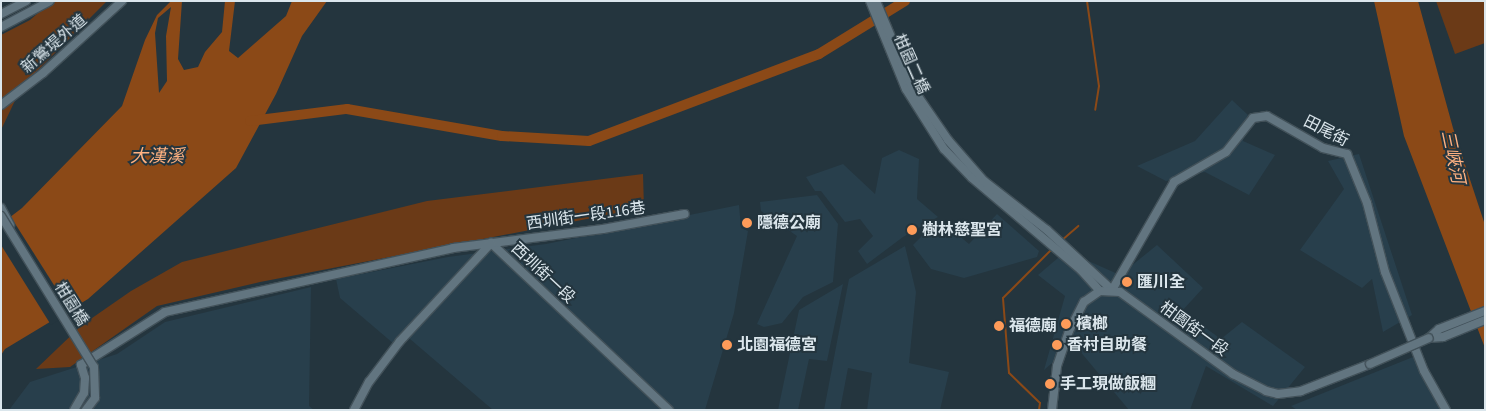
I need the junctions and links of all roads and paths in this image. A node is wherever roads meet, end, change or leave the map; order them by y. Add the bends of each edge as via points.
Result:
1 (26, 1) edge
2 (50, 1) edge
3 (122, 1) edge
4 (870, 1) edge
5 (876, 1) edge
6 (39, 5) edge
7 (1, 14) edge
8 (1, 21) edge
9 (1, 27) edge
10 (1, 105) edge
11 (937, 133) junction
12 (1, 208) edge
13 (685, 214) dead end
14 (1, 216) edge
15 (1, 222) edge
16 (491, 243) junction
17 (40, 280) junction
18 (1112, 290) junction
19 (1100, 291) junction
20 (1485, 311) edge
21 (1485, 320) edge
22 (1429, 338) junction
23 (74, 410) edge
24 (86, 410) edge
25 (354, 410) edge
26 (669, 410) edge
27 (1052, 410) edge
28 (1446, 410) edge

1 - 7 street
2 - 6 street
3 - 10 street, 新鶯堤外道 via 43,73
4 - 11 street, 柑園二橋 via 906,90
5 - 11 street, 柑園二橋 via 904,72
6 - 8 street
6 - 9 street
11 - 18 street, 柑園街一段 via 984,181 1047,230
11 - 19 street via 972,178
12 - 17 street, bridge
13 - 16 street, 西圳街一段116巷 via 603,229
14 - 17 street, 柑園橋, bridge
15 - 17 street, bridge
16 - 23 street, 西圳街一段116巷 via 327,274 165,312 81,365 85,378 84,394
16 - 25 street, 西圳街一段 via 400,341 369,382
16 - 26 street, 西圳街一段
17 - 24 street, 柑園橋, bridge via 94,367 95,398
18 - 19 street
18 - 22 street, 柑園街一段, bridge via 1120,292 1233,374 1278,394 1301,391
18 - 28 street, 田尾街 via 1174,182 1226,152 1254,118 1267,116 1323,148 1346,154 1367,203 1385,272 1424,371
19 - 27 street via 1084,302 1069,331 1057,366
20 - 22 street via 1439,329
21 - 22 street via 1443,337

